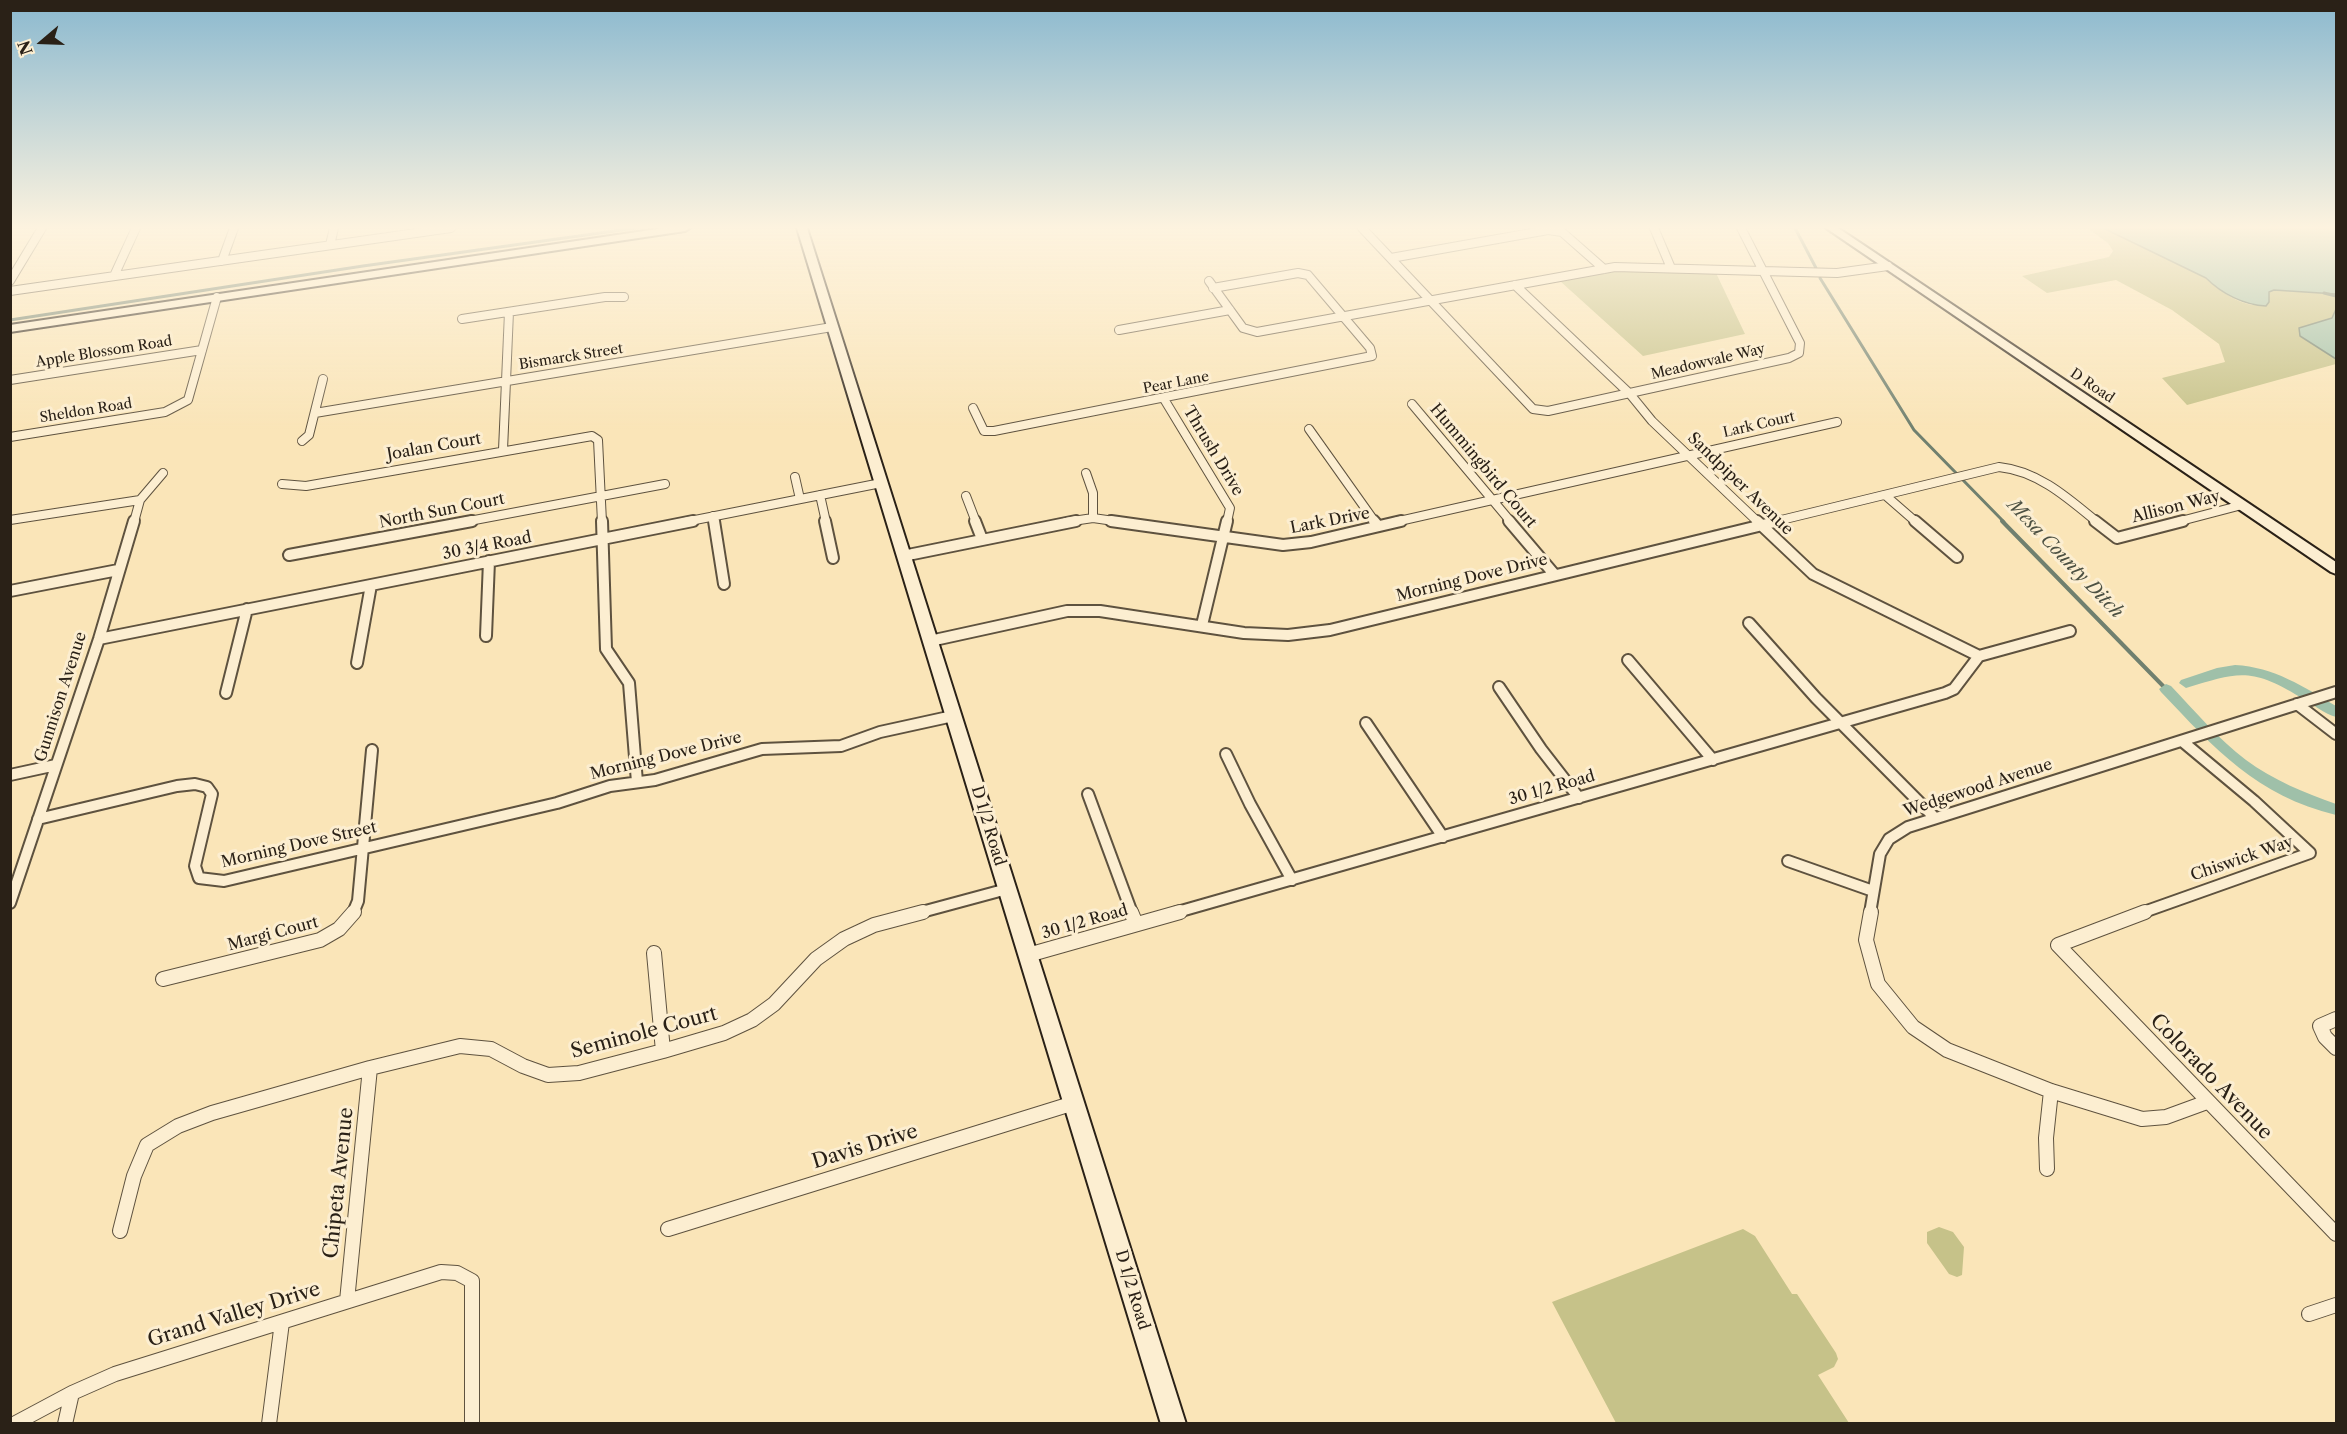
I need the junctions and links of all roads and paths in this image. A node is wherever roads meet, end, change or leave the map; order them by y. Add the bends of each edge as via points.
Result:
1 (231, 295) edge
2 (822, 295) edge
3 (1219, 295) edge
4 (1327, 295) edge
5 (1425, 295) edge
6 (1463, 295) edge
7 (1525, 295) edge
8 (1775, 295) edge
9 (1931, 295) edge
10 (217, 297) junction
11 (624, 297) dead end
12 (1431, 301) junction
13 (1230, 310) junction
14 (509, 312) junction
15 (1344, 316) junction
16 (462, 319) dead end
17 (832, 327) junction
18 (10, 328) edge
19 (1119, 330) dead end
20 (202, 350) junction
21 (323, 379) dead end
22 (10, 380) edge
23 (506, 381) junction
24 (1630, 394) junction
25 (1164, 399) junction
26 (1412, 404) dead end
27 (973, 408) dead end
28 (315, 413) junction
29 (1837, 422) dead end
30 (1309, 429) dead end
31 (10, 437) edge
32 (302, 441) dead end
33 (503, 450) junction
34 (1688, 455) junction
35 (163, 473) dead end
36 (1086, 473) dead end
37 (795, 477) dead end
38 (881, 483) junction
39 (282, 484) dead end
40 (665, 484) dead end
41 (820, 495) junction
42 (1885, 495) junction
43 (601, 496) junction
44 (966, 496) dead end
45 (800, 499) junction
46 (1491, 499) junction
47 (140, 500) junction
48 (2242, 506) junction
49 (713, 516) junction
50 (1093, 518) junction
51 (10, 520) edge
52 (1761, 525) junction
53 (1378, 526) junction
54 (603, 538) junction
55 (1225, 538) junction
56 (2117, 538) joint
57 (982, 539) junction
58 (289, 555) dead end
59 (903, 556) junction
60 (1957, 557) dead end
61 (833, 558) dead end
62 (489, 561) junction
63 (2337, 569) edge
64 (118, 570) junction
65 (1554, 574) junction
66 (724, 584) dead end
67 (371, 585) junction
68 (10, 591) edge
69 (247, 609) junction
70 (1749, 623) dead end
71 (1202, 625) junction
72 (2070, 631) dead end
73 (486, 636) dead end
74 (99, 639) junction
75 (930, 641) junction
76 (1979, 656) junction
77 (1628, 660) dead end
78 (357, 663) dead end
79 (1499, 687) dead end
80 (2337, 692) edge
81 (226, 693) dead end
82 (2298, 704) junction
83 (953, 716) junction
84 (1366, 723) dead end
85 (1840, 723) junction
86 (2337, 734) edge
87 (2182, 741) junction
88 (372, 750) dead end
89 (1226, 754) dead end
90 (1713, 760) junction
91 (56, 765) junction
92 (10, 775) edge
93 (637, 782) junction
94 (1088, 794) dead end
95 (1579, 798) junction
96 (492, 817) joint
97 (1935, 818) junction
98 (38, 819) junction
99 (1443, 837) junction
100 (363, 848) junction
101 (1788, 861) dead end
102 (1292, 880) junction
103 (1007, 889) junction
104 (1873, 891) junction
105 (10, 903) edge
106 (1136, 924) junction
107 (2058, 945) joint
108 (654, 953) dead end
109 (1028, 956) junction
110 (163, 979) dead end
111 (2337, 1019) edge
112 (2337, 1048) edge
113 (663, 1051) junction
114 (370, 1068) junction
115 (2051, 1091) junction
116 (2207, 1102) junction
117 (1074, 1103) junction
118 (2047, 1169) dead end
119 (668, 1229) dead end
120 (120, 1231) dead end
121 (2337, 1234) edge
122 (347, 1301) junction
123 (2337, 1305) edge
124 (2308, 1314) dead end
125 (282, 1322) junction
126 (72, 1393) junction
127 (14, 1424) edge
128 (65, 1424) edge
129 (269, 1424) edge
130 (472, 1424) edge
131 (1174, 1424) edge

1 - 10 main road
2 - 17 main road, D 1/2 Road
3 - 13 street
4 - 15 street
5 - 12 street
6 - 12 street
7 - 24 street, Sandpiper Avenue
8 - 24 street, Meadowvale Way via 1800,343 1799,352 1789,358
9 - 48 main road, D Road
10 - 18 main road
10 - 20 street
11 - 14 street
12 - 15 street
12 - 24 street, Meadowvale Way via 1533,409 1548,411
13 - 15 street via 1250,331
13 - 19 street
14 - 16 street
14 - 23 street
15 - 25 street, Pear Lane via 1372,356
17 - 23 street, Bismarck Street
17 - 38 main road, D 1/2 Road
20 - 22 street, Apple Blossom Road
20 - 31 street, Sheldon Road via 188,400 165,412
21 - 28 street
23 - 28 street, Bismarck Street
23 - 33 street
24 - 34 street, Sandpiper Avenue
25 - 27 street, Pear Lane via 994,431 984,431
25 - 55 street, Thrush Drive via 1230,508
26 - 46 street, Hummingbird Court
28 - 32 street via 309,435
29 - 34 street, Lark Court
30 - 53 street
33 - 39 street, Joalan Court via 306,486
33 - 43 street, Joalan Court via 592,436 598,440
34 - 46 street, Lark Drive
34 - 52 street, Sandpiper Avenue
35 - 47 street
36 - 50 street via 1093,493
37 - 45 street
38 - 41 street, 30 3/4 Road
38 - 59 main road, D 1/2 Road
40 - 43 street, North Sun Court
41 - 45 street, 30 3/4 Road
41 - 61 street
42 - 52 street, Morning Dove Drive
42 - 56 street, Morning Dove Drive via 1999,467 2016,467 2034,475
42 - 60 street
43 - 54 street
43 - 58 street, North Sun Court
44 - 57 street
45 - 49 street, 30 3/4 Road
46 - 53 street, Lark Drive
46 - 65 street, Hummingbird Court
47 - 51 street
47 - 64 street, Gunnison Avenue
48 - 56 street, Allison Way
48 - 63 main road, D Road
49 - 54 street, 30 3/4 Road
49 - 66 street
50 - 55 street, Lark Drive
50 - 57 street, Lark Drive
52 - 65 street, Morning Dove Drive
52 - 76 street, Sandpiper Avenue via 1813,574
53 - 55 street, Lark Drive via 1283,545
54 - 62 street, 30 3/4 Road
54 - 93 street via 606,649 629,683
55 - 71 street, Thrush Drive
57 - 59 street, Lark Drive
59 - 75 main road, D 1/2 Road
62 - 67 street, 30 3/4 Road
62 - 73 street
64 - 68 street
64 - 74 street, Gunnison Avenue
65 - 71 street, Morning Dove Drive via 1330,630 1288,635 1244,633
67 - 69 street, 30 3/4 Road
67 - 78 street
69 - 74 street, 30 3/4 Road
69 - 81 street
70 - 85 street
71 - 75 street, Morning Dove Drive via 1100,611 1067,611
72 - 76 street
74 - 91 street, Gunnison Avenue
75 - 83 main road, D 1/2 Road
76 - 85 street, 30 1/2 Road via 1954,689
77 - 90 street
79 - 95 street
80 - 82 street, Wedgewood Avenue
82 - 86 street
82 - 87 street, Wedgewood Avenue
83 - 93 street, Morning Dove Drive via 880,732 841,746 762,749
83 - 103 main road, D 1/2 Road
84 - 99 street
85 - 90 street, 30 1/2 Road
85 - 97 street
87 - 97 street, Wedgewood Avenue
87 - 107 street, Chiswick Way via 2310,853
88 - 100 street, Margi Court
89 - 102 street
90 - 95 street, 30 1/2 Road
91 - 92 street
91 - 98 street, Gunnison Avenue
93 - 96 street, Morning Dove Drive
94 - 106 street
95 - 99 street, 30 1/2 Road
96 - 100 street, Morning Dove Street
97 - 104 street, Wedgewood Avenue via 1908,827 1889,839 1880,854
98 - 100 street, Morning Dove Street via 195,784 207,786 212,794 195,866 199,878 224,881
98 - 105 street, Gunnison Avenue
99 - 102 street, 30 1/2 Road
100 - 110 street, Margi Court via 356,908 336,932 320,940
101 - 104 street
102 - 106 street, 30 1/2 Road
103 - 109 main road, D 1/2 Road
103 - 113 street, Seminole Court via 874,926 844,939 816,959 774,1004 752,1020 724,1033
104 - 115 street, Wedgewood Avenue via 1866,940 1878,984 1906,1020 1947,1050
106 - 109 street, 30 1/2 Road
107 - 116 street, Colorado Avenue
108 - 113 street
109 - 117 main road, D 1/2 Road
111 - 112 street via 2320,1026
113 - 114 street, Seminole Court via 579,1073 548,1075 491,1049 459,1046
114 - 120 street, Seminole Court via 213,1113 178,1126 147,1145 134,1176
114 - 122 street, Chipeta Avenue
115 - 116 street, Wedgewood Avenue via 2142,1119 2166,1117
115 - 118 street
116 - 121 street, Colorado Avenue
117 - 119 street, Davis Drive
117 - 131 main road, D 1/2 Road
122 - 125 street, Grand Valley Drive
122 - 130 street, Grand Valley Drive via 441,1272 457,1273 472,1281
123 - 124 street
125 - 126 street, Grand Valley Drive via 115,1374
125 - 129 street
126 - 127 street, Grand Valley Drive
126 - 128 street

